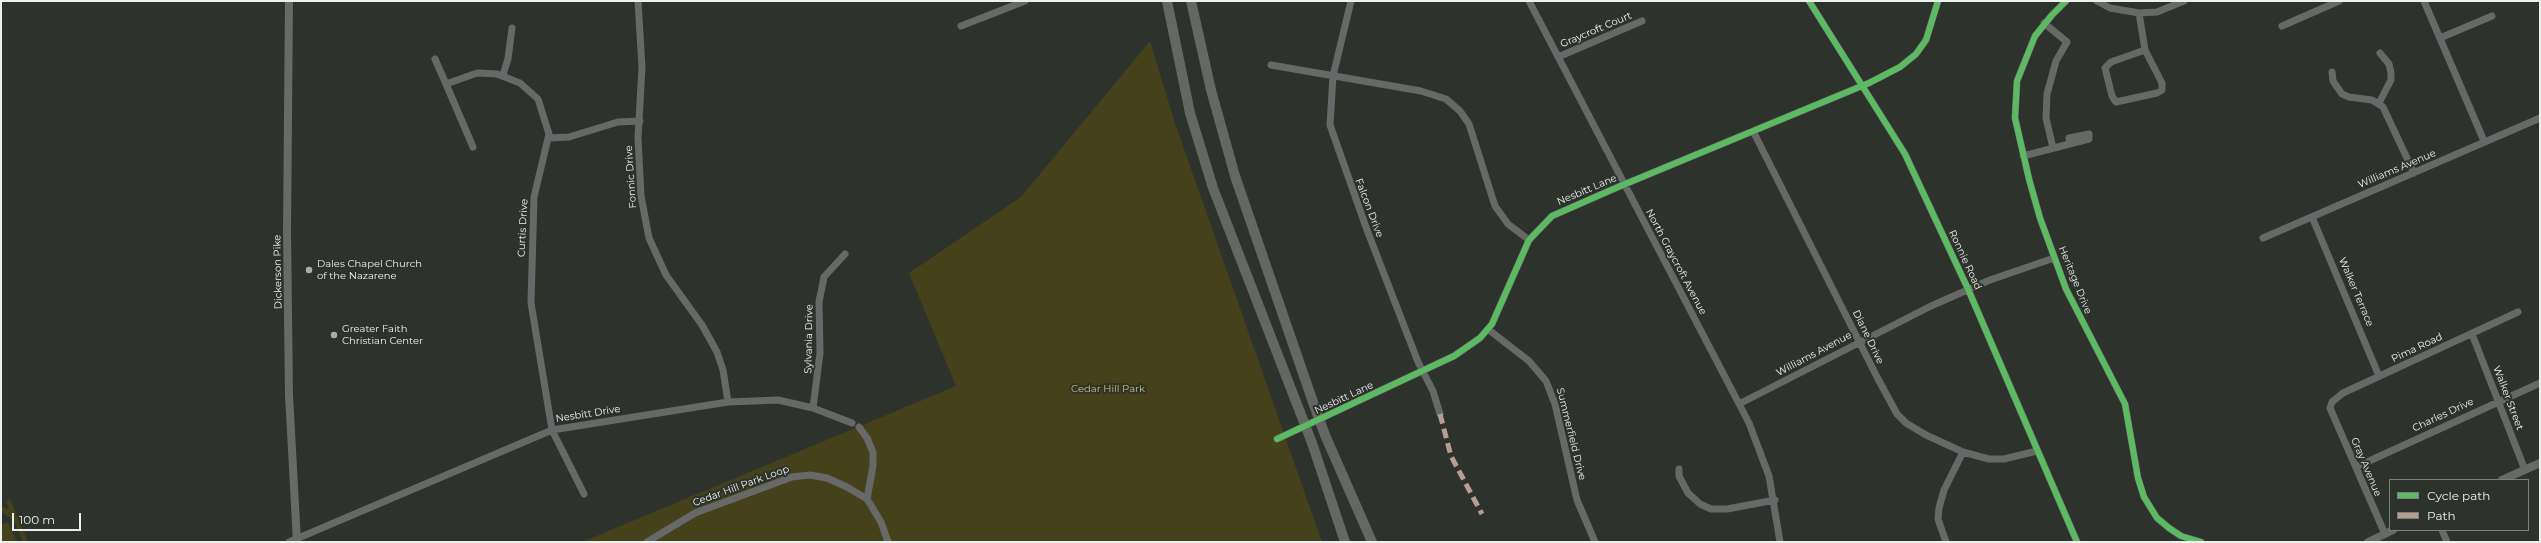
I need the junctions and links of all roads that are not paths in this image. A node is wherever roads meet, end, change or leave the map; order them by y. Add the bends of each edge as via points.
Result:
1 (289, 1) edge
2 (638, 1) edge
3 (1025, 1) edge
4 (1167, 1) edge
5 (1191, 1) edge
6 (1351, 1) edge
7 (1529, 1) edge
8 (1809, 1) edge
9 (1938, 1) edge
10 (2066, 1) edge
11 (2097, 1) edge
12 (2184, 1) edge
13 (2339, 1) edge
14 (2424, 1) edge
15 (2139, 13) junction
16 (2492, 16) dead end
17 (1642, 21) dead end
18 (2044, 23) junction
19 (961, 26) dead end
20 (2282, 26) dead end
21 (512, 28) dead end
22 (2440, 38) junction
23 (2145, 50) junction
24 (2380, 53) dead end
25 (1558, 57) junction
26 (435, 59) dead end
27 (1271, 65) dead end
28 (2332, 72) dead end
29 (503, 75) junction
30 (1333, 76) junction
31 (446, 84) junction
32 (1862, 86) junction
33 (2379, 103) junction
34 (2540, 118) edge
35 (640, 121) junction
36 (1753, 131) junction
37 (549, 138) junction
38 (2484, 141) junction
39 (2070, 144) dead end
40 (473, 147) dead end
41 (2053, 148) junction
42 (2024, 156) junction
43 (2414, 173) junction
44 (1624, 184) junction
45 (2312, 217) junction
46 (2263, 238) dead end
47 (1529, 240) junction
48 (845, 254) dead end
49 (2054, 258) junction
50 (1968, 289) junction
51 (2518, 312) dead end
52 (1489, 330) junction
53 (2472, 334) junction
54 (1859, 342) junction
55 (1424, 370) junction
56 (2380, 376) junction
57 (2540, 382) edge
58 (2499, 400) junction
59 (728, 402) junction
60 (1739, 404) junction
61 (813, 408) junction
62 (2330, 408) joint
63 (1440, 414) dead end
64 (852, 423) dead end
65 (859, 427) dead end
66 (552, 430) junction
67 (1277, 439) dead end
68 (2037, 451) junction
69 (1963, 452) junction
70 (2540, 463) edge
71 (2356, 468) junction
72 (1679, 469) dead end
73 (2525, 470) junction
74 (2504, 479) edge
75 (584, 494) dead end
76 (867, 500) junction
77 (1774, 500) junction
78 (2390, 531) edge
79 (2442, 531) edge
80 (2385, 534) junction
81 (295, 541) edge
82 (647, 542) edge
83 (888, 542) edge
84 (1345, 542) edge
85 (1372, 542) edge
86 (1595, 542) edge
87 (1780, 542) edge
88 (1946, 542) edge
89 (2077, 542) edge
90 (2201, 542) edge
91 (2368, 542) edge
92 (2447, 542) edge

1 - 81 main road, Dickerson Pike via 288,395
2 - 35 street, Fonnic Drive via 642,67
3 - 19 street
4 - 84 highway, bridge via 1190,113 1213,188 1312,443
5 - 85 highway, bridge via 1210,90 1235,176 1325,435
6 - 30 street, Falcon Drive
7 - 25 street, North Graycroft Avenue
8 - 32 street, Ronnie Road
9 - 32 street, Nesbitt Lane via 1929,32 1916,54 1895,70
10 - 18 street, Heritage Drive
11 - 15 street via 2110,8
12 - 15 street via 2157,12
13 - 20 street
14 - 22 street
15 - 23 street
16 - 22 street
17 - 25 street, Graycroft Court
18 - 41 street via 2066,40 2067,44 2056,61 2047,94 2047,122
18 - 42 street, Heritage Drive via 2025,58 2016,89 2015,118
21 - 29 street via 511,46
22 - 38 street
23 - 23 street via 2162,83 2162,90 2116,102 2105,68 2111,62
24 - 33 street via 2389,64 2391,80
25 - 44 street, North Graycroft Avenue
26 - 31 street
27 - 30 street
28 - 33 street via 2333,81 2342,94
29 - 31 street, Curtis Drive via 477,73
29 - 37 street, Curtis Drive via 520,83 538,99
30 - 47 street via 1431,93 1457,107 1471,128 1495,206 1508,224
30 - 55 street, Falcon Drive via 1330,125 1415,355
31 - 40 street
32 - 36 street, Nesbitt Lane
32 - 50 street, Ronnie Road via 1905,154
33 - 43 street via 2386,112
34 - 38 street, Williams Avenue
35 - 37 street via 618,122 569,136
35 - 59 street, Fonnic Drive via 641,196 649,238 666,275 702,325 717,352
36 - 44 street, Nesbitt Lane
36 - 54 street, Diane Drive
37 - 66 street, Curtis Drive via 534,197 531,303
38 - 43 street, Williams Avenue
39 - 41 street
41 - 42 street
42 - 49 street, Heritage Drive via 2040,218
43 - 45 street, Williams Avenue
44 - 47 street, Nesbitt Lane via 1552,216
44 - 60 street, North Graycroft Avenue
45 - 46 street, Williams Avenue
45 - 56 street, Walker Terrace
47 - 52 street, Nesbitt Lane
48 - 61 street, Sylvania Drive via 824,277 819,302 820,353
49 - 50 street, Williams Avenue
49 - 90 street, Heritage Drive via 2079,317 2125,404 2138,478 2146,502 2157,518 2169,528 2181,536
50 - 54 street, Williams Avenue
50 - 68 street, Ronnie Road
51 - 53 street, Pima Road
52 - 55 street, Nesbitt Lane via 1463,351
52 - 86 street, Summerfield Drive via 1529,361 1546,381 1555,404 1576,500
53 - 56 street, Pima Road
53 - 58 street, Walker Street
54 - 60 street, Williams Avenue
54 - 69 street, Diane Drive via 1894,409 1906,423
55 - 63 street, Falcon Drive
55 - 67 street, Nesbitt Lane
56 - 62 street, Pima Road via 2336,397
57 - 58 street, Charles Drive
58 - 71 street, Charles Drive
58 - 73 street, Walker Street
59 - 61 street, Nesbitt Drive via 778,400
59 - 66 street, Nesbitt Drive
60 - 77 street, North Graycroft Avenue via 1759,446
61 - 64 street, Nesbitt Drive
62 - 71 street, Gray Avenue
65 - 76 street via 873,452
66 - 75 street, Curtis Drive
66 - 81 street, Nesbitt Drive
68 - 69 street, Diane Drive via 2004,459 1989,459
68 - 89 street, Ronnie Road
69 - 88 street via 1944,490 1939,508 1938,519
70 - 73 main road
71 - 80 street, Gray Avenue
72 - 77 street via 1679,476 1688,493 1700,504 1711,508 1727,509
73 - 74 main road
76 - 82 street, Cedar Hill Park Loop via 847,486 827,478 810,475 792,477 695,513
76 - 83 street via 881,522
77 - 87 street, North Graycroft Avenue
78 - 80 main road
79 - 92 street
80 - 91 main road

